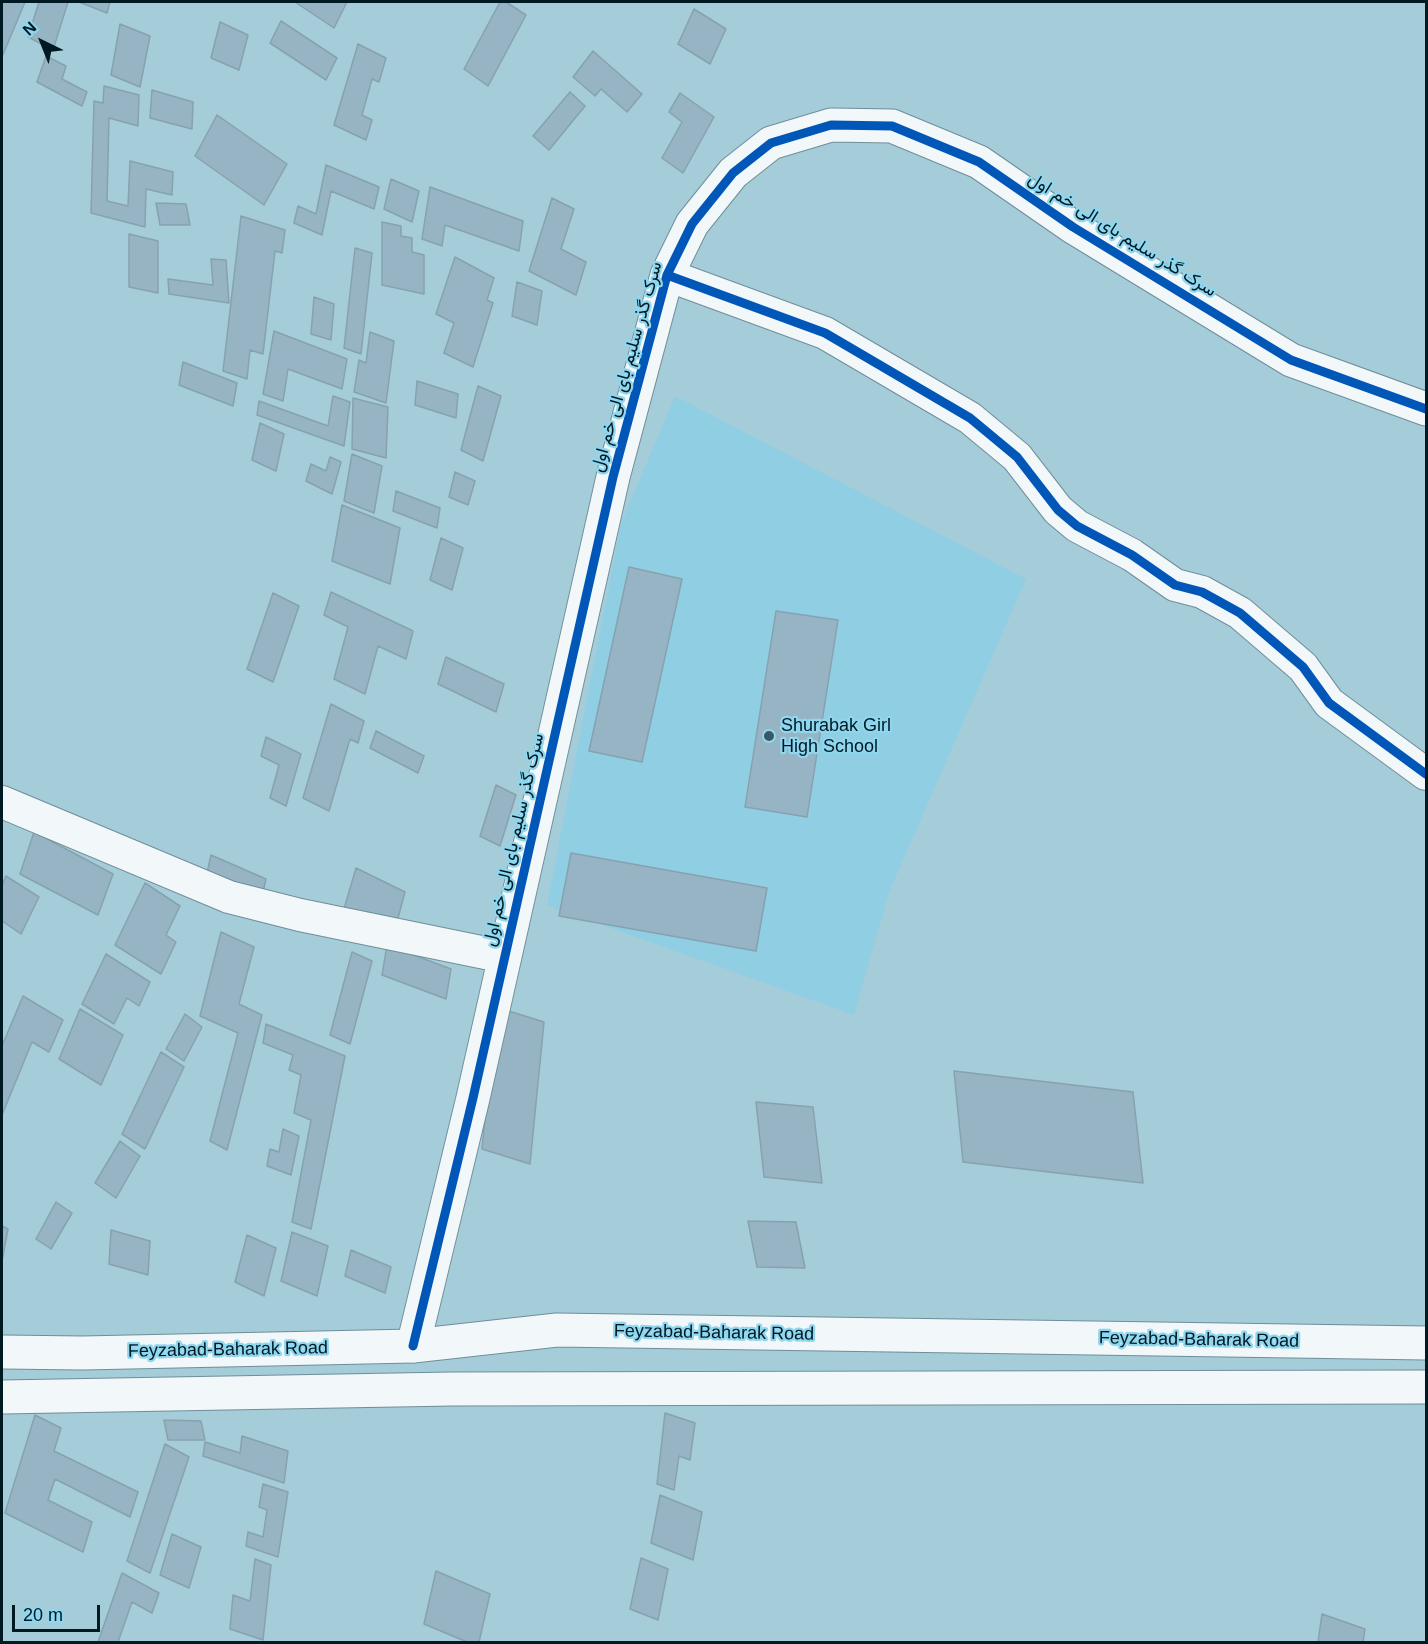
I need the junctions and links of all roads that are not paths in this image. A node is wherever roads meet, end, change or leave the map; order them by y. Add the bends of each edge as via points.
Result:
1 (667, 275) junction
2 (1426, 409) edge
3 (1426, 774) edge
4 (2, 802) edge
5 (505, 957) junction
6 (1426, 1343) edge
7 (413, 1346) junction
8 (2, 1352) edge
9 (1426, 1387) edge
10 (2, 1396) edge

1 - 2 main road, سرک گذر سلیم بای الی خم اول via 692,225 733,173 771,143 831,125 892,126 979,162 1073,226 1291,360
1 - 3 street via 825,333 970,418 1017,457 1058,510 1077,526 1132,555 1175,585 1202,592 1240,613 1303,667 1329,703
1 - 5 main road, سرک گذر سلیم بای الی خم اول via 613,477
4 - 5 street via 229,897
5 - 7 main road, سرک گذر سلیم بای الی خم اول
6 - 7 main road, Feyzabad-Baharak Road via 557,1330
7 - 8 main road, Feyzabad-Baharak Road
9 - 10 main road via 452,1389

